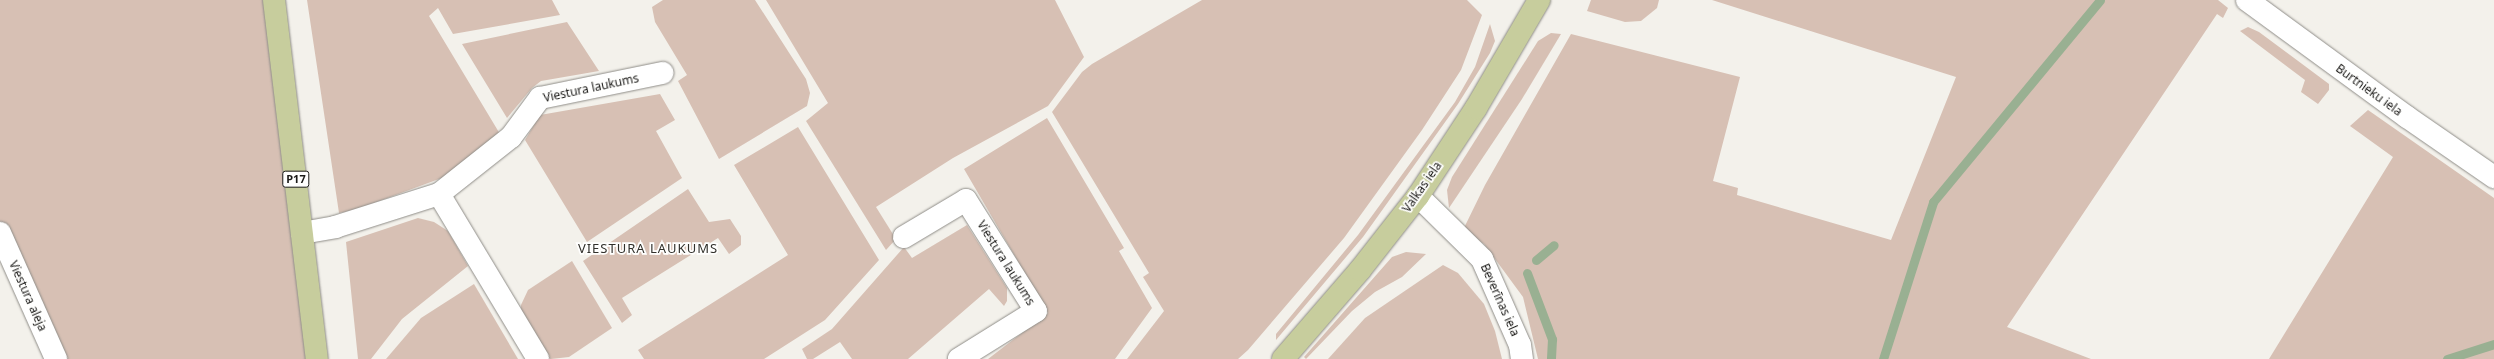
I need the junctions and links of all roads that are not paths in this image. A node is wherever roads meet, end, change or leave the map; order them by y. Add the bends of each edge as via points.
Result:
1 (274, 0) edge
2 (1539, 0) edge
3 (2247, 0) edge
4 (662, 73) dead end
5 (2494, 177) edge
6 (439, 194) junction
7 (1418, 196) junction
8 (0, 233) edge
9 (302, 233) junction
10 (904, 237) dead end
11 (56, 359) edge
12 (317, 359) edge
13 (538, 359) edge
14 (959, 359) edge
15 (1283, 359) edge
16 (1522, 359) edge

1 - 9 main road, P17
2 - 7 main road, Valkas iela via 1476,108
3 - 5 street, Burtnieku iela
4 - 6 street, Viestura laukums via 540,98 511,137
6 - 9 street, Viestura laukums via 335,227
6 - 13 street
7 - 15 main road, Valkas iela via 1360,270
7 - 16 street, Beverīnas iela via 1482,259 1520,345
8 - 11 street, Viestura aleja
9 - 12 main road, P17
10 - 14 street, Viestura laukums via 966,200 1036,311

